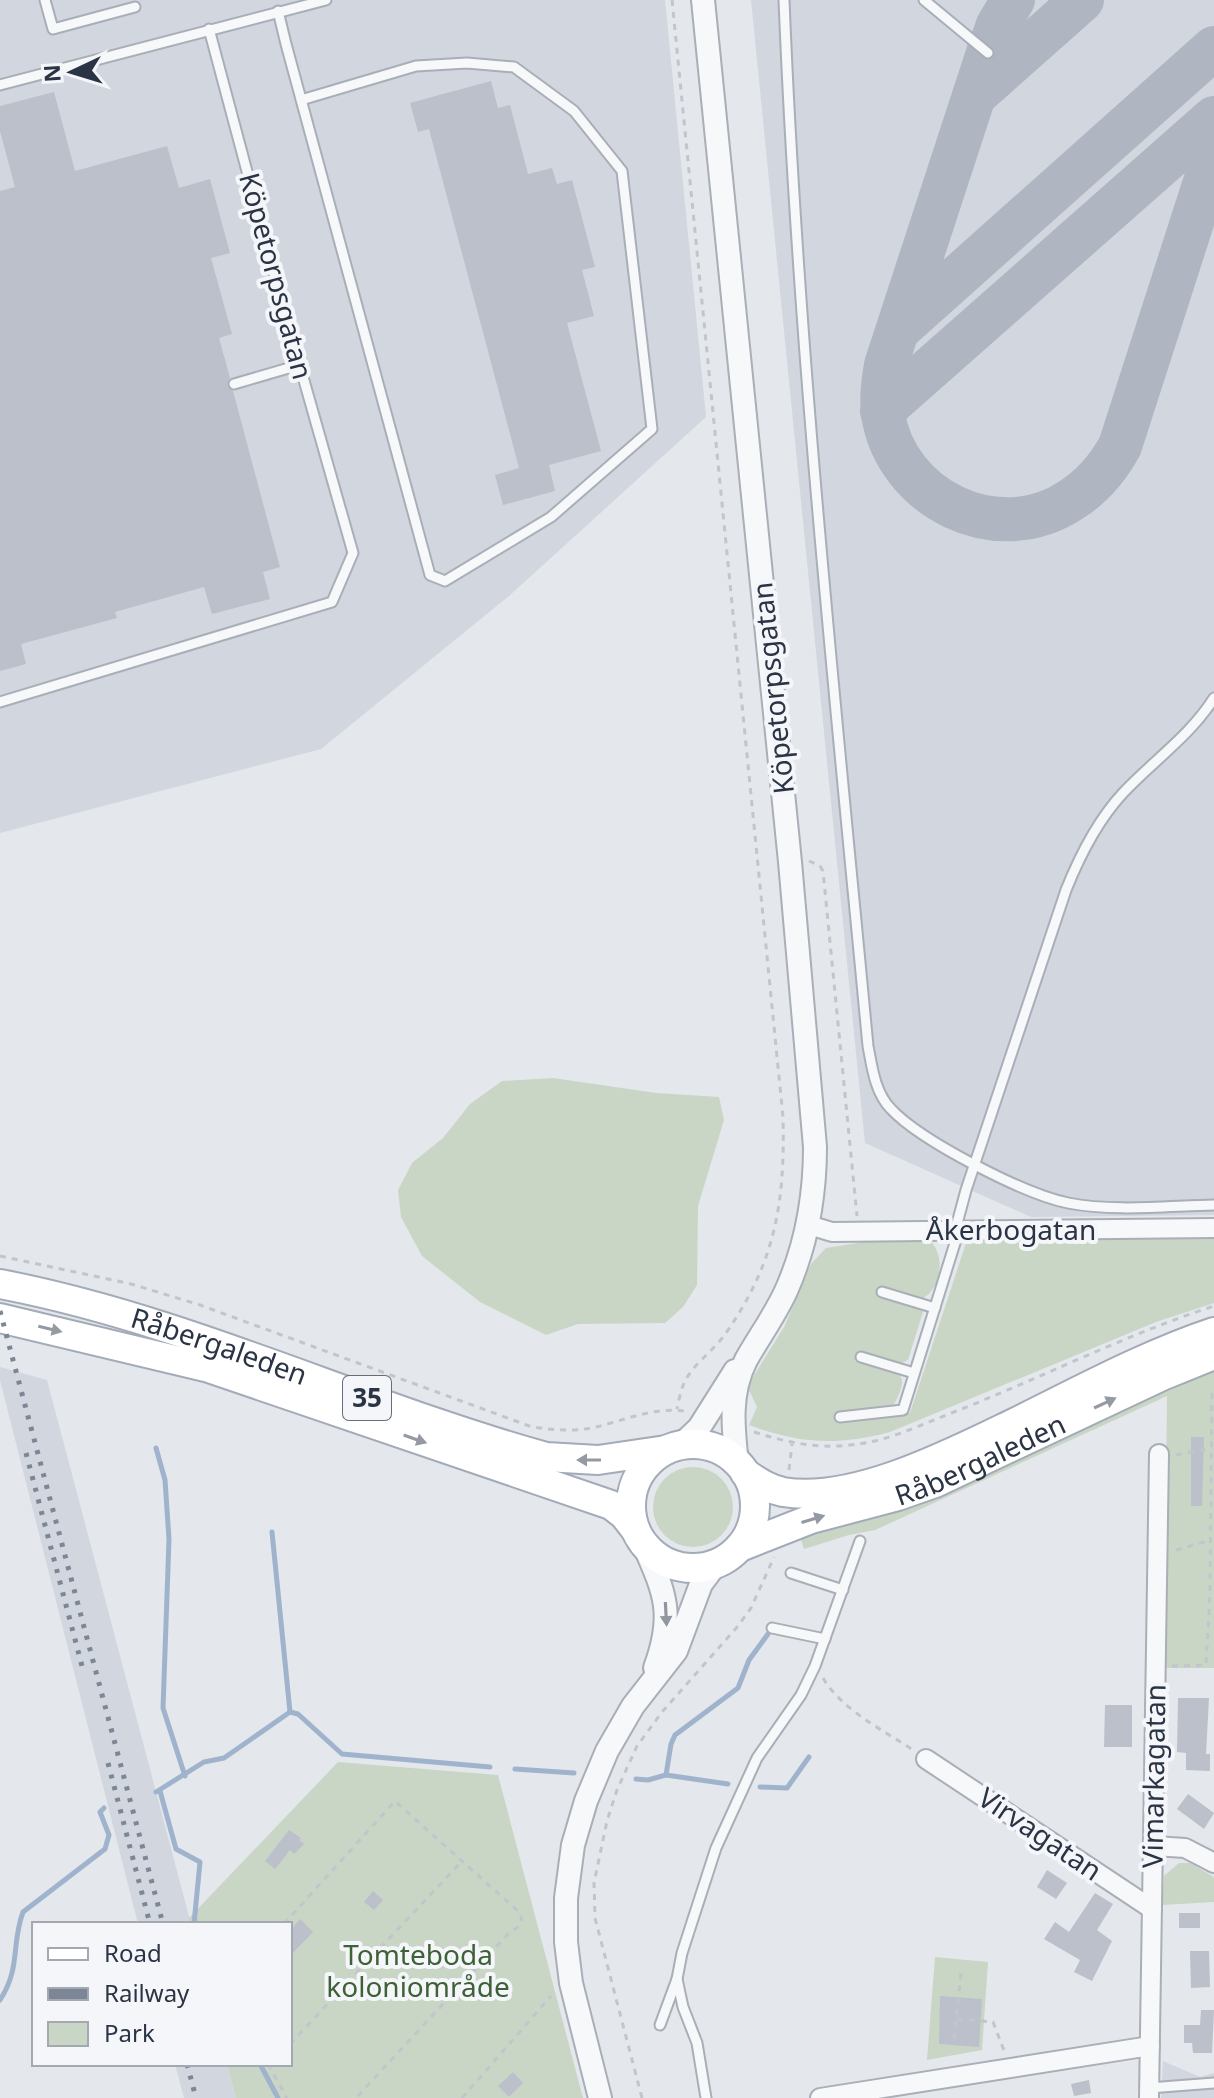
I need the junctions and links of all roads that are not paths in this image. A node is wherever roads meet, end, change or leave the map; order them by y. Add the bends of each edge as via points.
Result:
1 (45, 0) edge
2 (326, 0) edge
3 (703, 0) edge
4 (784, 0) edge
5 (924, 0) edge
6 (135, 7) dead end
7 (278, 11) junction
8 (209, 29) junction
9 (988, 53) dead end
10 (0, 85) edge
11 (301, 100) junction
12 (299, 365) junction
13 (234, 384) dead end
14 (1214, 698) edge
15 (0, 702) edge
16 (975, 1165) junction
17 (1214, 1205) edge
18 (809, 1225) junction
19 (1214, 1228) edge
20 (955, 1231) junction
21 (0, 1284) edge
22 (882, 1292) dead end
23 (935, 1308) junction
24 (0, 1318) edge
25 (1214, 1332) edge
26 (1214, 1355) edge
27 (861, 1357) dead end
28 (745, 1362) junction
29 (914, 1373) junction
30 (840, 1417) dead end
31 (673, 1448) junction
32 (1159, 1456) road end
33 (741, 1468) junction
34 (639, 1536) junction
35 (860, 1541) dead end
36 (740, 1547) junction
37 (716, 1564) junction
38 (791, 1573) dead end
39 (843, 1590) junction
40 (772, 1628) dead end
41 (825, 1639) junction
42 (648, 1686) junction
43 (926, 1759) road end
44 (1154, 1846) junction
45 (1214, 1863) edge
46 (1152, 1909) junction
47 (677, 1979) junction
48 (660, 2025) dead end
49 (1150, 2046) junction
50 (1214, 2083) edge
51 (1149, 2093) edge
52 (600, 2098) edge
53 (706, 2098) edge
54 (820, 2098) edge

1 - 6 lane via 53,29
2 - 7 lane
3 - 18 street, Köpetorpsgatan via 815,1132
4 - 16 lane via 812,459 868,1046 889,1108
5 - 9 lane
7 - 8 lane
7 - 11 lane
8 - 10 lane
8 - 12 lane, Köpetorpsgatan
11 - 11 lane via 430,575 445,581 551,517 652,429 622,171 574,111 514,67 416,66
12 - 13 lane
12 - 15 lane, Köpetorpsgatan via 353,553 332,602
14 - 16 lane via 1186,733 1120,796 1089,839 1066,890
16 - 17 lane via 1065,1202
16 - 20 lane
18 - 20 street, Åkerbogatan via 832,1232
18 - 28 street, Köpetorpsgatan via 786,1290
19 - 20 street, Åkerbogatan
20 - 23 lane
31 -> 21 main road, Råbergaleden / 35 via 598,1460 546,1457 149,1323
22 - 23 lane
23 - 29 lane
24 -> 34 main road, Råbergaleden / 35 via 249,1381 578,1492 611,1505
25 - 33 main road, Råbergaleden / 35 via 893,1475 800,1493 773,1490
36 -> 26 main road, Råbergaleden via 811,1519 935,1483
27 - 29 lane
28 - 31 street, Köpetorpsgatan via 699,1428
28 - 33 street, Köpetorpsgatan via 734,1401
29 - 30 lane via 903,1410
31 - 33 main road, 35 via 711,1447
31 - 34 main road via 644,1468 635,1484 631,1511
32 - 44 street, Vimarkagatan
33 - 36 main road via 753,1491 755,1511
34 - 37 main road, 35 via 657,1557 676,1566
34 -> 42 street via 662,1591 667,1625
35 - 39 lane
36 - 37 main road
37 - 42 street via 701,1584 676,1651
38 - 39 lane
39 - 41 lane
40 - 41 lane
41 - 47 lane via 801,1695 757,1758 716,1848
42 - 52 street via 607,1751 586,1801 566,1898 571,1983
43 - 46 street, Virvagatan
44 - 45 street via 1185,1848
44 - 46 street, Vimarkagatan
46 - 49 street, Vimarkagatan
47 - 48 lane
47 - 53 lane via 697,2043
49 - 51 street, Vimarkagatan
49 - 54 street
50 - 51 lane

